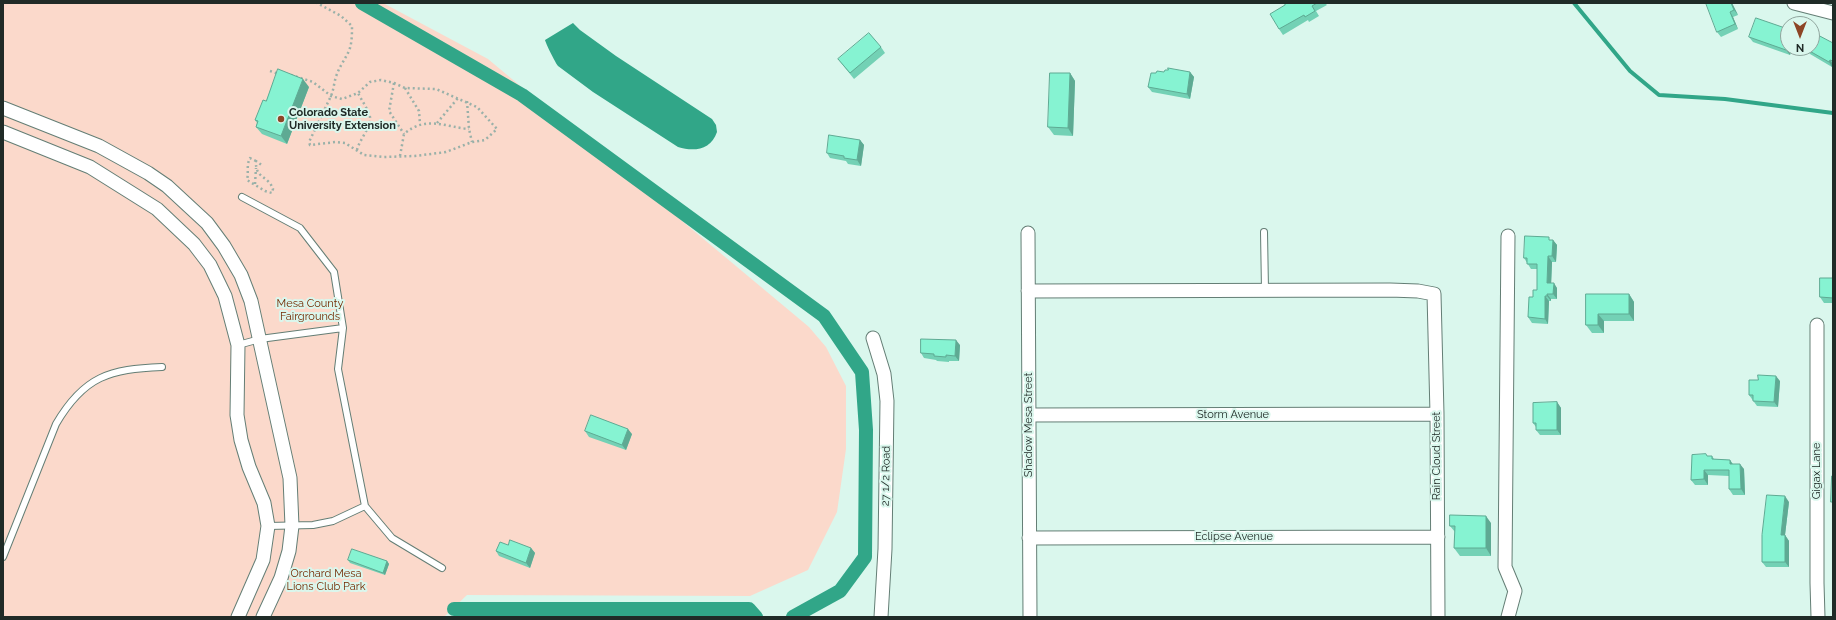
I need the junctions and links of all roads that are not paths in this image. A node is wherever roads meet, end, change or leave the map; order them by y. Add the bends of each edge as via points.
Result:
1 (1794, 3) edge
2 (1833, 13) edge
3 (3, 108) edge
4 (3, 132) edge
5 (242, 197) dead end
6 (1264, 232) dead end
7 (1028, 233) dead end
8 (1508, 236) dead end
9 (1265, 290) junction
10 (1028, 291) junction
11 (1817, 325) dead end
12 (343, 328) junction
13 (873, 338) dead end
14 (260, 339) junction
15 (238, 345) junction
16 (162, 367) dead end
17 (1437, 414) junction
18 (1029, 415) junction
19 (365, 506) junction
20 (268, 526) junction
21 (292, 526) junction
22 (1438, 537) junction
23 (1030, 538) junction
24 (3, 557) edge
25 (442, 568) dead end
26 (238, 617) edge
27 (263, 617) edge
28 (881, 617) edge
29 (1030, 617) edge
30 (1438, 617) edge
31 (1508, 617) edge
32 (1818, 617) edge

1 - 2 street
3 - 14 street via 99,146 148,172 167,186 207,223 224,246 241,275 251,301
4 - 15 street via 90,167 157,209 194,244 210,265 225,296
5 - 12 lane via 300,228 334,272
6 - 9 lane
7 - 10 street, Shadow Mesa Street
8 - 31 street via 1505,567 1515,591
9 - 10 street
9 - 17 street, Rain Cloud Street via 1404,290 1434,294
10 - 18 street, Shadow Mesa Street
11 - 32 street, Gigax Lane
12 - 14 lane
12 - 19 lane via 338,369
13 - 28 street, 27 1/2 Road via 884,374 887,401 885,549
14 - 15 lane
14 - 21 street via 290,478
15 - 20 street via 237,415 241,440 264,503
16 - 24 lane via 130,368 113,372 80,391 65,408 56,424
17 - 18 street, Storm Avenue
17 - 22 street, Rain Cloud Street
18 - 23 street, Shadow Mesa Street
19 - 21 lane via 333,521
19 - 25 lane via 392,538
20 - 21 lane
20 - 26 street via 263,560
21 - 27 street via 289,551 281,578
22 - 23 street, Eclipse Avenue
22 - 30 street, Rain Cloud Street
23 - 29 street, Shadow Mesa Street

